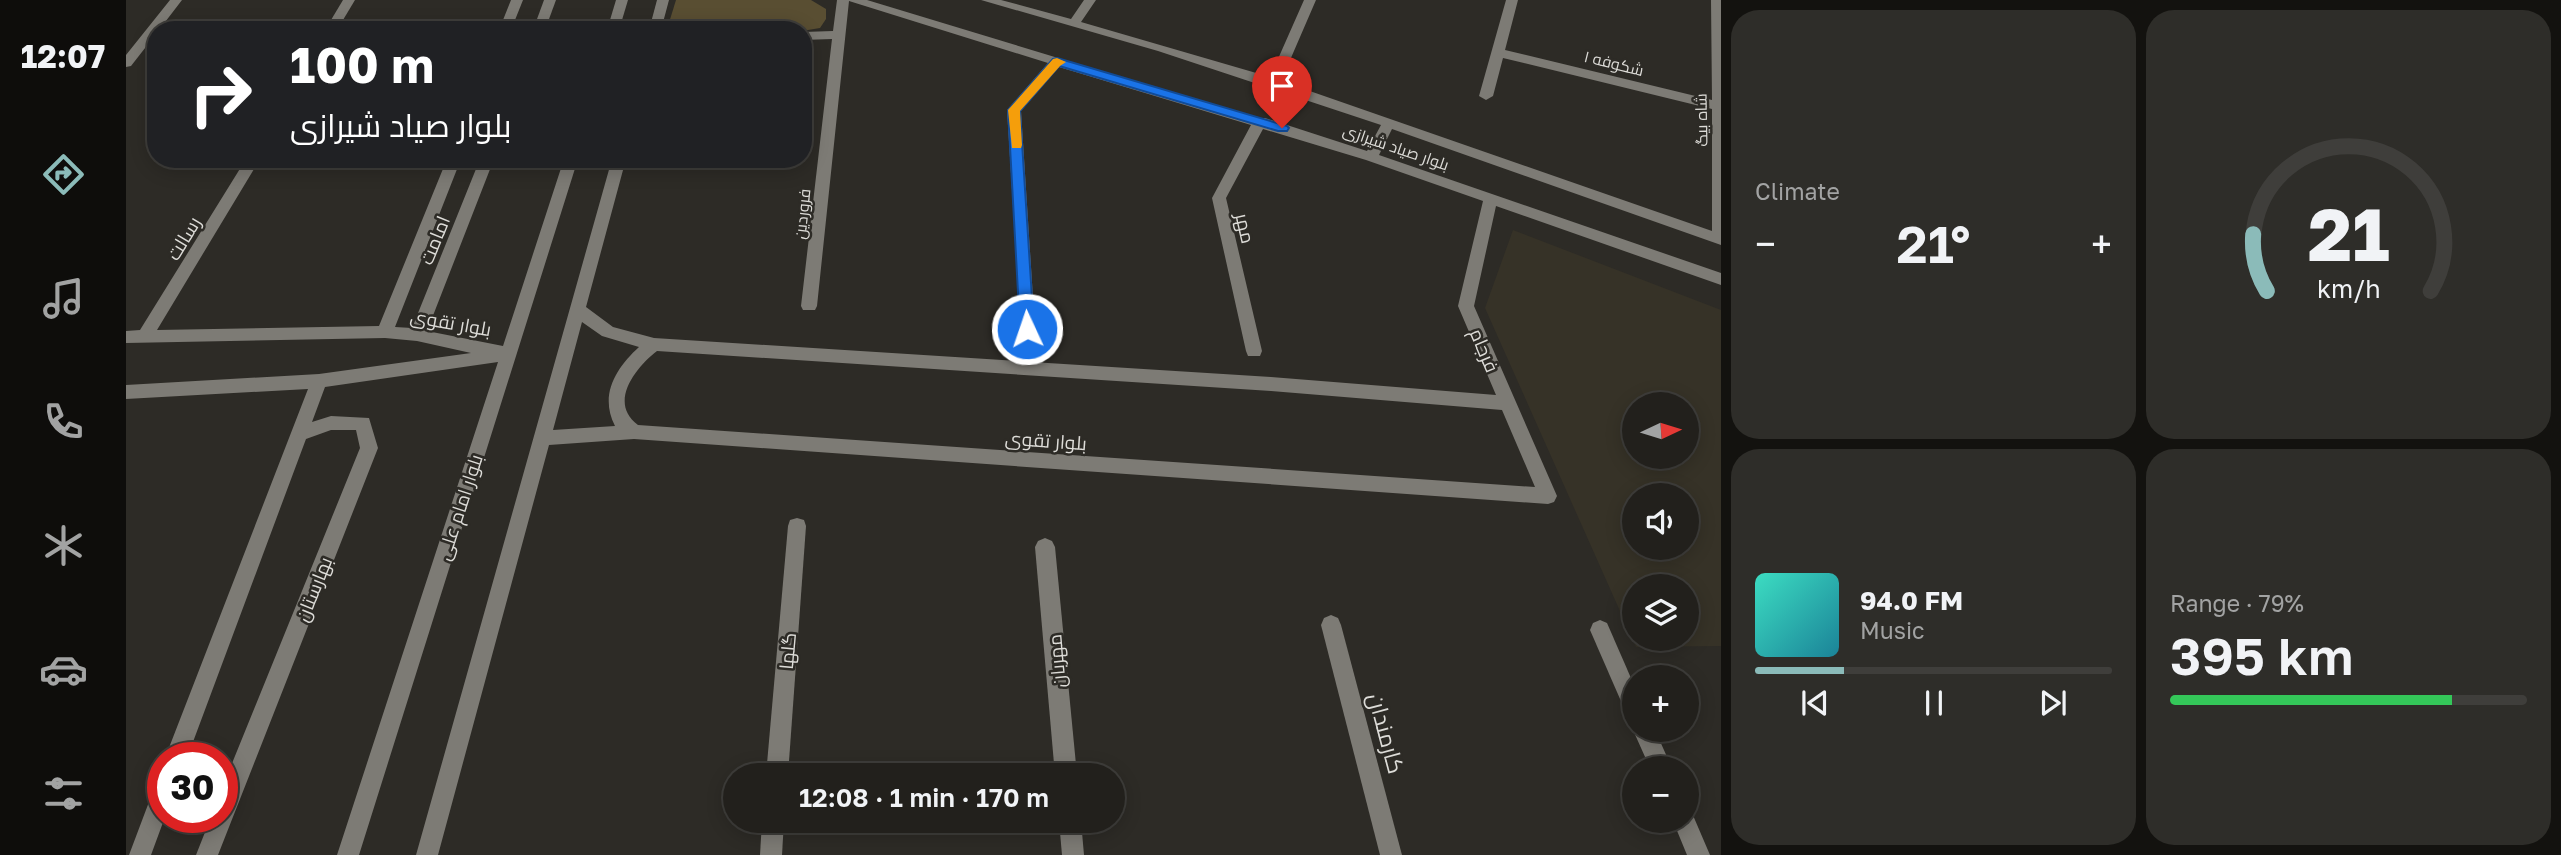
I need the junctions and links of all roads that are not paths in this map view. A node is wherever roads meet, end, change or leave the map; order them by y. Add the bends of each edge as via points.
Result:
1 (176, 0) edge
2 (349, 0) edge
3 (517, 0) edge
4 (550, 0) edge
5 (622, 0) edge
6 (663, 0) edge
7 (843, 0) edge
8 (854, 0) edge
9 (987, 0) edge
10 (1090, 0) edge
11 (1310, 0) edge
12 (1512, 0) edge
13 (1717, 0) edge
14 (159, 21) edge
15 (336, 21) edge
16 (509, 21) edge
17 (542, 21) edge
18 (615, 21) edge
19 (657, 21) edge
20 (1074, 24) junction
21 (840, 35) junction
22 (812, 36) edge
23 (147, 37) edge
24 (1499, 53) junction
25 (1057, 61) junction
26 (126, 63) edge
27 (1274, 83) junction
28 (1486, 96) dead end
29 (1720, 107) edge
30 (1260, 121) junction
31 (1388, 124) junction
32 (1371, 157) junction
33 (248, 168) edge
34 (450, 168) edge
35 (483, 168) edge
36 (568, 168) edge
37 (617, 168) edge
38 (1491, 198) junction
39 (1720, 240) edge
40 (1721, 279) edge
41 (809, 306) dead end
42 (578, 310) junction
43 (1027, 329) dead end
44 (385, 332) junction
45 (417, 335) junction
46 (145, 336) junction
47 (126, 337) edge
48 (654, 344) junction
49 (1254, 351) dead end
50 (509, 354) junction
51 (319, 381) junction
52 (126, 392) edge
53 (1508, 403) junction
54 (634, 432) junction
55 (298, 434) junction
56 (542, 438) junction
57 (1548, 496) joint
58 (797, 526) dead end
59 (1045, 547) dead end
60 (1331, 625) dead end
61 (1600, 630) dead end
62 (1622, 680) edge
63 (182, 742) edge
64 (778, 763) edge
65 (1065, 763) edge
66 (238, 776) edge
67 (148, 833) edge
68 (215, 833) edge
69 (773, 833) edge
70 (1071, 833) edge
71 (1689, 833) edge
72 (140, 855) edge
73 (206, 855) edge
74 (348, 855) edge
75 (427, 855) edge
76 (771, 855) edge
77 (1073, 855) edge
78 (1391, 855) edge
79 (1699, 855) edge

1 - 14 street
2 - 15 street
3 - 16 street
4 - 17 street
5 - 18 street
6 - 19 street
7 - 21 street, فروردین
8 - 25 street, بلوار صیاد شیرازی
9 - 20 street, بلوار صیاد شیرازی
10 - 20 street
11 - 27 street
12 - 24 street
13 - 29 street, شاه بیگ
20 - 27 street, بلوار صیاد شیرازی
21 - 22 street
21 - 41 street, فروردین
23 - 26 street
24 - 28 street
24 - 29 street, شکوفه ۱
25 - 30 street, بلوار صیاد شیرازی
25 - 43 street via 1014,110
27 - 31 street, بلوار صیاد شیرازی
29 - 39 street, شاه بیگ
30 - 32 street, بلوار صیاد شیرازی
30 - 49 street, مهر via 1219,198
31 - 32 street
31 - 39 street, بلوار صیاد شیرازی
32 - 38 street, بلوار صیاد شیرازی
33 - 46 street, رسالت
34 - 44 street, امامت
35 - 45 street, امامت
36 - 50 street, بلوار امام علی
37 - 42 street
38 - 40 street, بلوار صیاد شیرازی
38 - 53 street, فرجام via 1466,306
42 - 48 street via 608,332
42 - 56 street
44 - 45 street, بلوار تقوی
44 - 46 street, بلوار تقوی
45 - 50 street, بلوار تقوی
46 - 47 street, بلوار تقوی
48 - 53 street
48 - 54 street via 623,375 617,402 621,421
50 - 51 street, بلوار تقوی
50 - 74 street, بلوار امام علی
51 - 52 street, بلوار تقوی
51 - 55 street
53 - 57 street, فرجام
54 - 56 street, بلوار تقوی
54 - 57 street, بلوار تقوی
55 - 63 street
55 - 66 street, بهارستان via 331,423 363,423 369,448
56 - 75 street
58 - 64 street, گلها
59 - 65 street, مهربان
60 - 78 street, کارمندان
61 - 62 street
67 - 72 street
68 - 73 street, بهارستان
69 - 76 street
70 - 77 street
71 - 79 street

